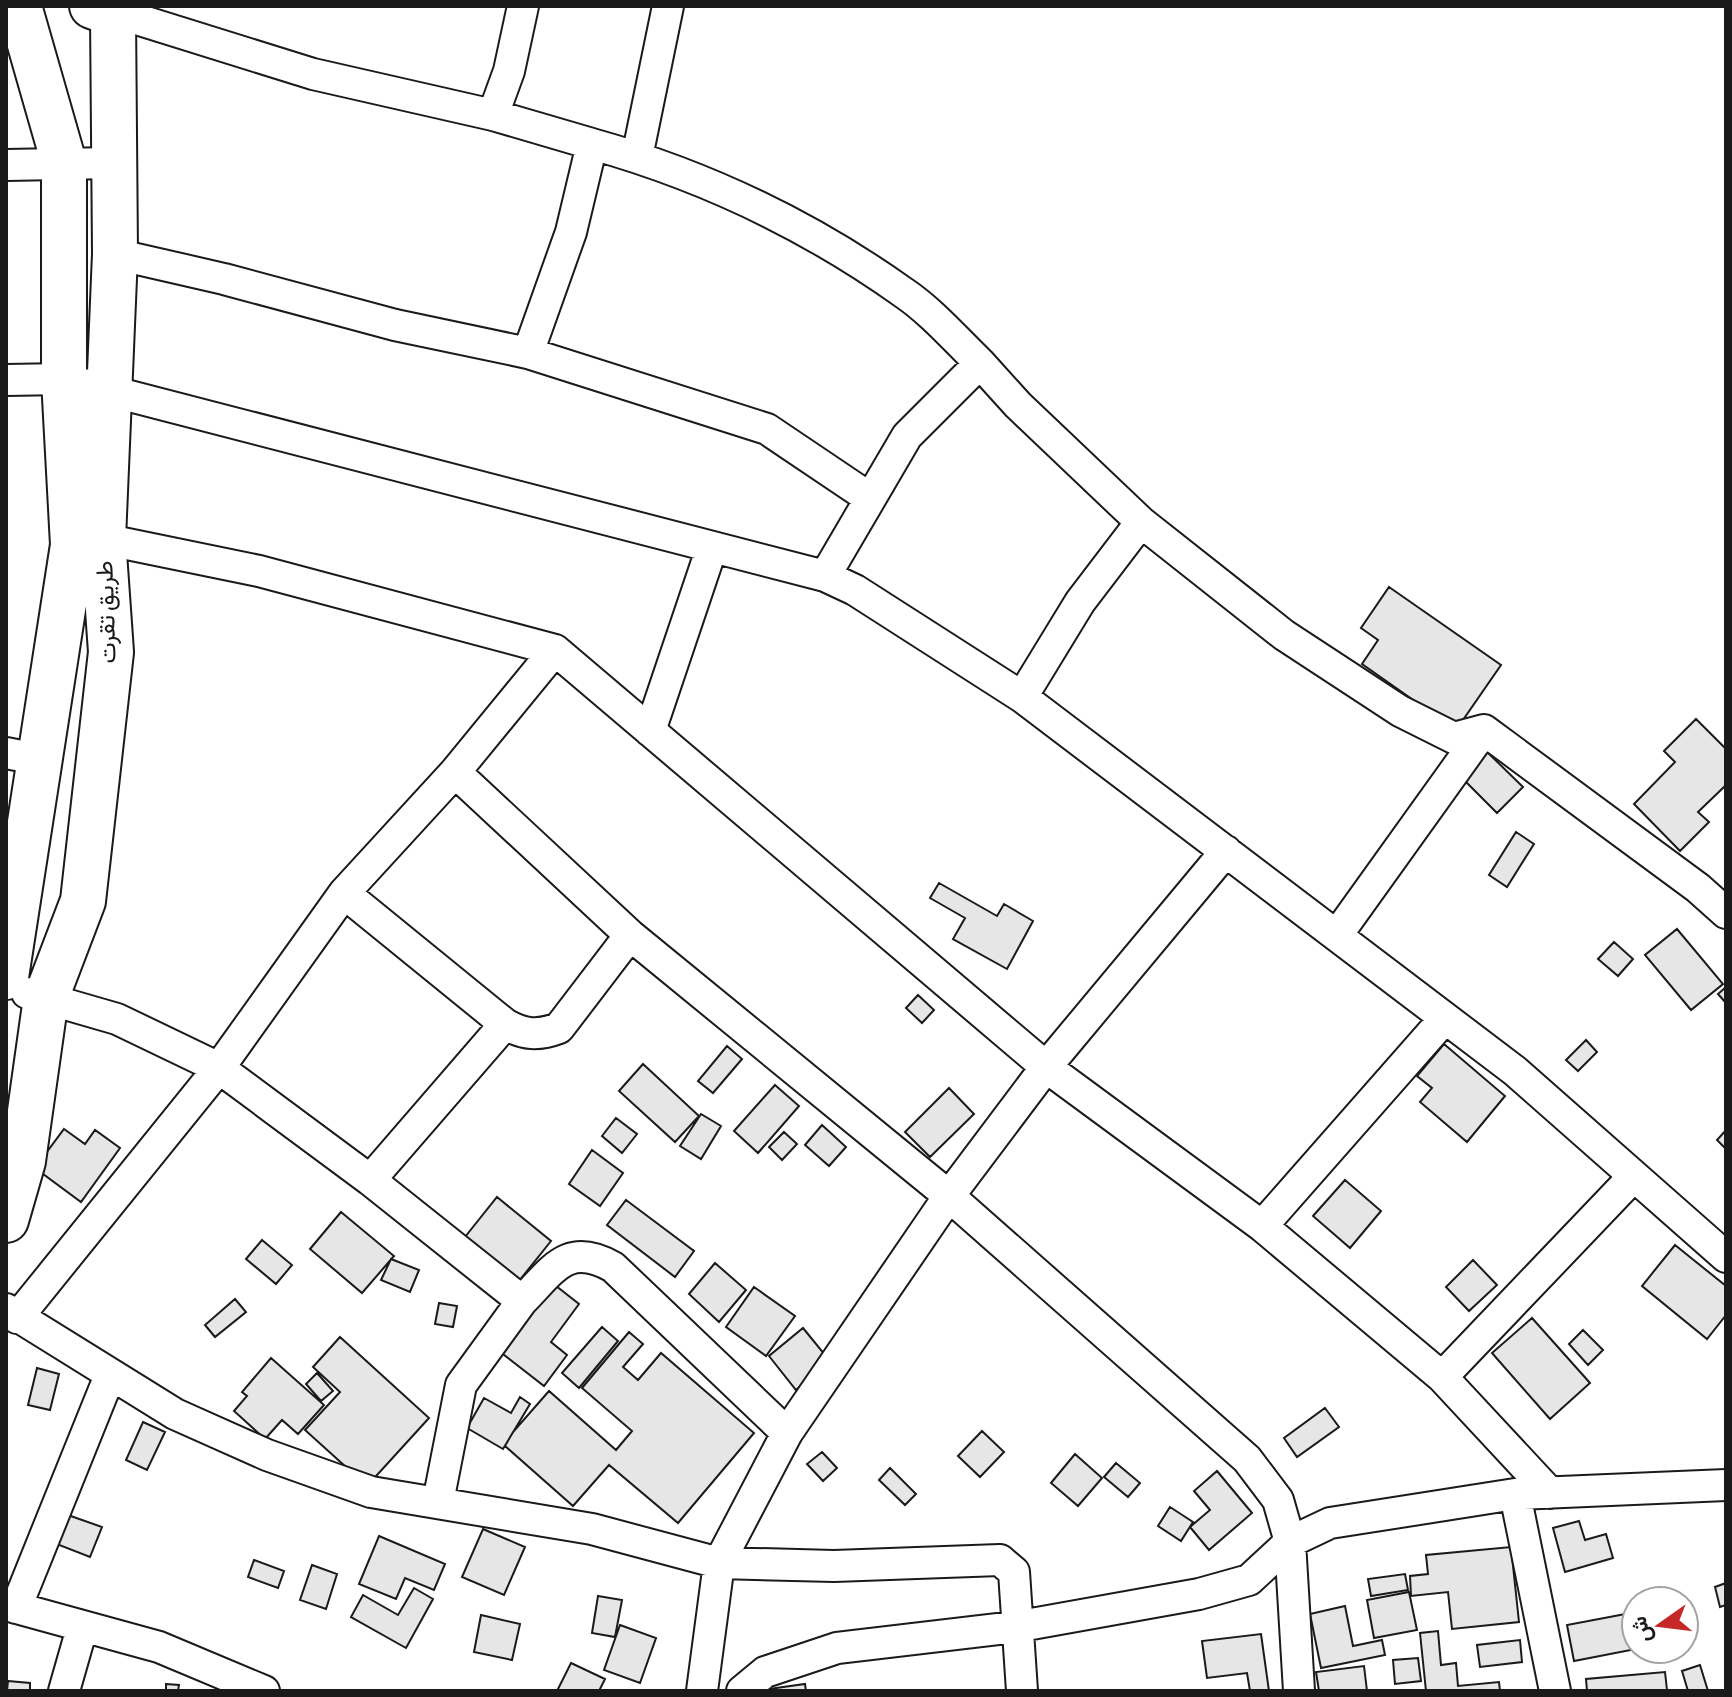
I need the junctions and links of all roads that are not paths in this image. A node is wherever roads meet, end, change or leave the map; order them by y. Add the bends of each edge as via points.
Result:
1 (19, 6) edge
2 (93, 6) edge
3 (523, 6) edge
4 (668, 6) edge
5 (151, 14) edge
6 (493, 115) junction
7 (592, 144) junction
8 (637, 157) junction
9 (64, 163) junction
10 (112, 163) junction
11 (6, 165) edge
12 (115, 254) junction
13 (528, 353) junction
14 (980, 363) junction
15 (64, 379) junction
16 (6, 380) edge
17 (107, 391) junction
18 (868, 497) junction
19 (1141, 522) junction
20 (103, 539) junction
21 (712, 547) junction
22 (825, 576) junction
23 (555, 650) junction
24 (1022, 697) junction
25 (1484, 730) junction
26 (650, 731) junction
27 (24, 757) edge
28 (455, 772) junction
29 (1226, 851) junction
30 (344, 893) junction
31 (1726, 913) edge
32 (630, 935) junction
33 (1337, 935) junction
34 (6, 977) edge
35 (26, 993) edge
36 (1445, 1018) junction
37 (505, 1024) junction
38 (1046, 1067) junction
39 (219, 1068) junction
40 (1634, 1176) junction
41 (370, 1180) junction
42 (949, 1196) junction
43 (6, 1220) edge
44 (1262, 1226) junction
45 (1726, 1257) edge
46 (522, 1301) junction
47 (11, 1313) edge
48 (110, 1375) junction
49 (1442, 1377) junction
50 (787, 1433) junction
51 (1726, 1485) edge
52 (1550, 1493) junction
53 (1515, 1494) junction
54 (438, 1502) junction
55 (1290, 1542) junction
56 (719, 1563) junction
57 (11, 1607) edge
58 (1015, 1627) junction
59 (82, 1628) junction
60 (64, 1691) edge
61 (264, 1691) edge
62 (702, 1691) edge
63 (742, 1691) edge
64 (1022, 1691) edge
65 (1299, 1691) edge
66 (1555, 1691) edge

1 - 9 main road, طريق تقرت
2 - 5 street
2 - 10 main road, طريق تقرت via 113,14
3 - 6 street
4 - 8 street
5 - 6 street via 313,74
6 - 7 street
7 - 8 street
7 - 13 street via 571,232
8 - 14 street via 743,199 824,241 907,294
9 - 10 street
9 - 11 street
9 - 15 main road, طريق تقرت
10 - 12 main road, طريق تقرت
12 - 13 street
12 - 17 main road, طريق تقرت
13 - 18 street via 767,429
14 - 18 street via 907,436
14 - 19 street
15 - 16 street
15 - 17 street
15 - 27 main road, طريق تقرت via 73,545
17 - 20 main road, طريق تقرت
17 - 21 street
18 - 22 street
19 - 24 street via 1080,602
19 - 25 street via 1284,635 1400,711 1454,738
20 - 23 street via 259,571
20 - 35 main road, طريق تقرت via 111,652 83,901
21 - 22 street
21 - 26 street
22 - 24 street via 890,610
23 - 26 street
23 - 28 street
24 - 29 street
25 - 31 street
25 - 33 street
26 - 38 street
27 - 34 main road, طريق تقرت
28 - 30 street
28 - 32 street
29 - 33 street
29 - 38 street
30 - 37 street
30 - 39 street
32 - 37 street via 559,1028 522,1034
32 - 42 street
33 - 36 street
35 - 39 street via 117,1019
35 - 43 main road, طريق تقرت via 23,1161
36 - 40 street via 1515,1071
36 - 44 street
37 - 41 street
38 - 42 street
38 - 44 street
39 - 41 street
39 - 47 street
40 - 45 street
40 - 49 street
41 - 46 street
42 - 50 street
42 - 55 street via 1247,1459 1278,1500
44 - 49 street
46 - 50 street via 557,1266 575,1255 593,1256 613,1267
46 - 54 street via 461,1385
47 - 48 street
48 - 54 street via 175,1414 267,1455 371,1492
48 - 57 street
49 - 52 street
50 - 56 street
51 - 52 street
52 - 53 street
53 - 55 street via 1330,1523
53 - 66 street
54 - 56 street via 592,1529
55 - 58 street via 1249,1580
55 - 65 street
56 - 58 street via 834,1566 1000,1560 1014,1572
56 - 62 street
57 - 59 street
58 - 63 street via 837,1648 765,1672
58 - 64 street
59 - 60 street
59 - 61 street via 159,1647

